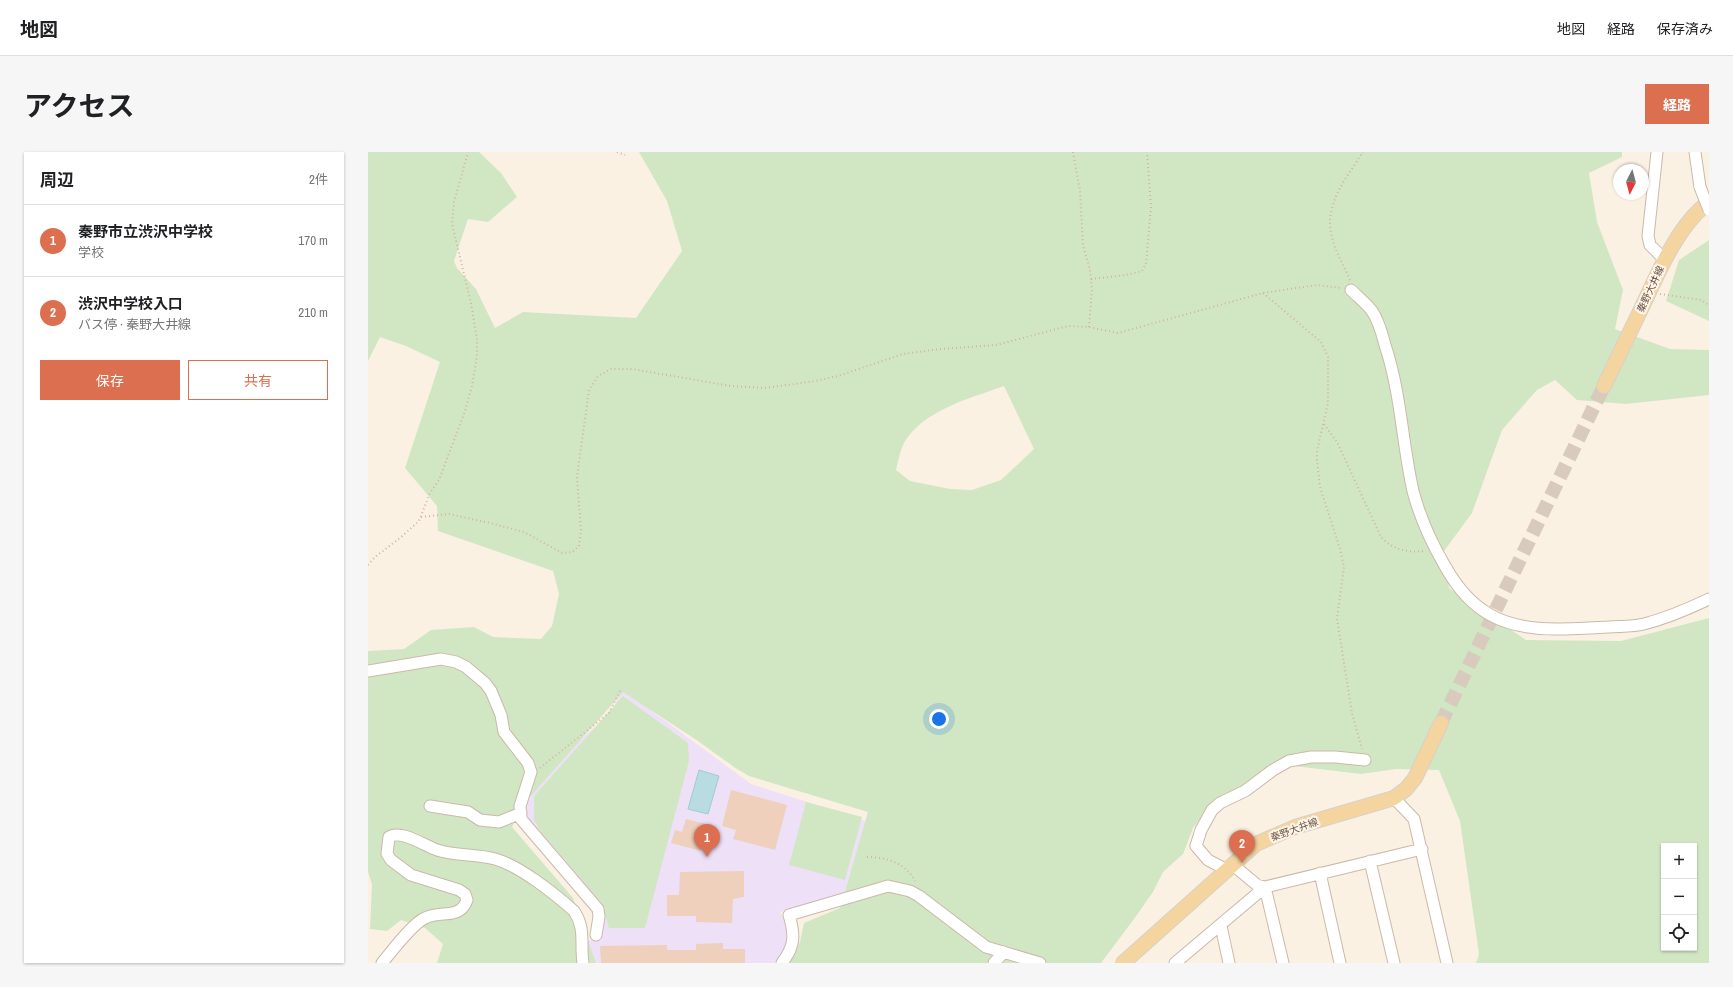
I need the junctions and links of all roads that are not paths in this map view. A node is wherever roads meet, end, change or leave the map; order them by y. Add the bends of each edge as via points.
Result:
1 (1657, 152) edge
2 (1695, 152) edge
3 (1709, 202) edge
4 (1709, 210) edge
5 (1664, 259) junction
6 (1351, 290) road end
7 (1604, 386) tunnel mouth
8 (1709, 599) edge
9 (368, 671) edge
10 (1441, 723) tunnel mouth
11 (1365, 760) road end
12 (1394, 798) junction
13 (430, 806) dead end
14 (521, 813) junction
15 (1422, 849) junction
16 (1370, 861) junction
17 (1230, 868) junction
18 (1320, 874) junction
19 (1266, 887) junction
20 (1221, 926) junction
21 (582, 934) junction
22 (1004, 952) junction
23 (382, 963) edge
24 (583, 963) edge
25 (782, 963) edge
26 (994, 963) edge
27 (1040, 963) edge
28 (1123, 963) edge
29 (1175, 963) edge
30 (1229, 963) edge
31 (1283, 963) edge
32 (1340, 963) edge
33 (1394, 963) edge
34 (1447, 963) edge

1 - 5 street via 1648,236 1650,245
2 - 4 street, bridge via 1700,187
3 - 5 main road, 秦野大井線 via 1688,222
5 - 7 main road, 秦野大井線
6 - 8 street via 1372,311 1385,344 1393,371 1413,490 1420,515 1435,549 1452,579 1467,598 1496,618 1512,625 1546,629 1643,624 1670,616
9 - 14 street via 441,660 456,662 466,667 484,683 491,691 501,715 504,732 528,763 531,772 520,806
10 - 12 main road, 秦野大井線 via 1415,778
11 - 17 street via 1324,757 1289,762 1273,770 1245,791 1220,803 1207,818 1196,846 1208,860
12 - 15 street via 1414,819
12 - 17 main road, 秦野大井線 via 1295,827 1256,844
13 - 14 street via 468,812 480,820 499,822
14 - 21 street via 521,819 598,909 601,935
15 - 16 street
15 - 34 street
16 - 18 street
16 - 33 street
17 - 19 street via 1257,885
17 - 28 main road, 秦野大井線
18 - 19 street
18 - 32 street
19 - 20 street
19 - 31 street
20 - 29 street
20 - 30 street
21 - 23 street via 579,919 574,911 510,865 495,859 438,851 393,834 389,837 387,846 387,854 391,860 411,875 459,890 468,900 465,907 459,911 424,918
21 - 24 street
22 - 25 street via 986,947 916,894 888,886 789,915 793,931 792,942 789,954
22 - 26 street
22 - 27 street

